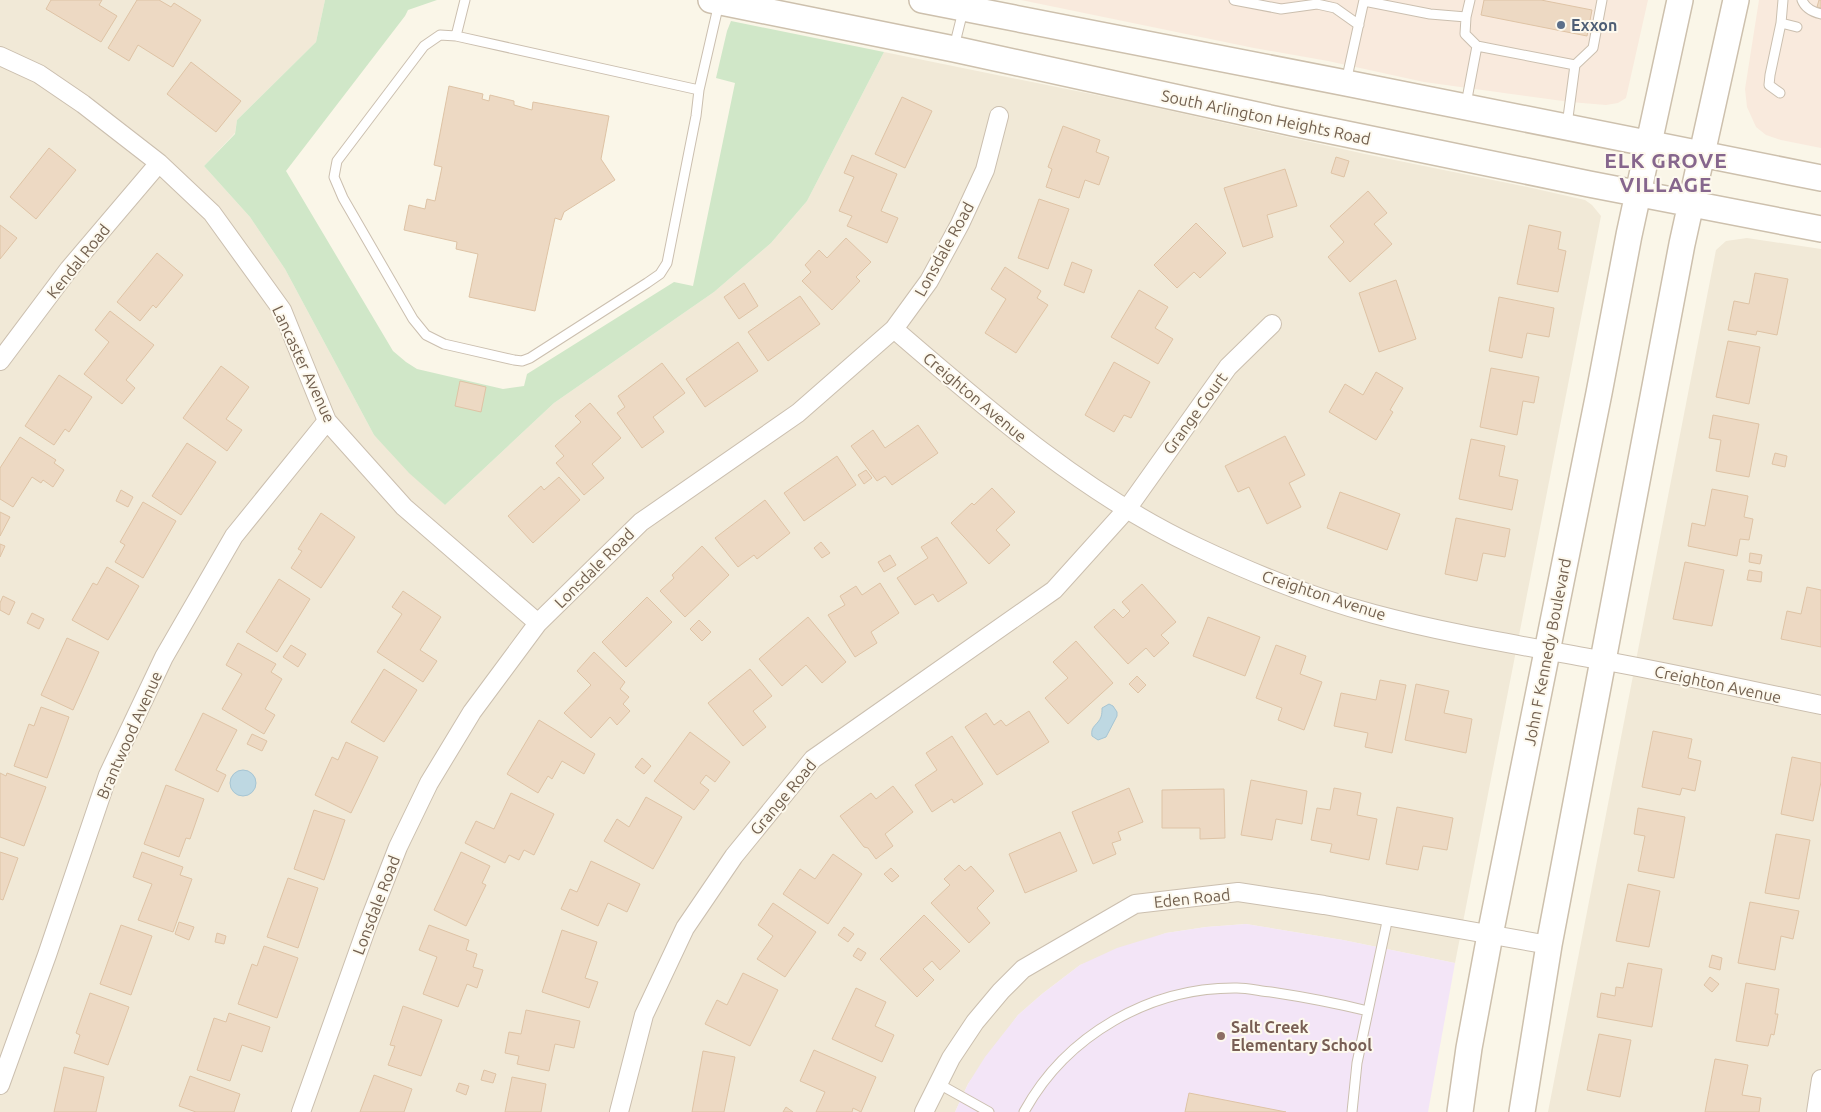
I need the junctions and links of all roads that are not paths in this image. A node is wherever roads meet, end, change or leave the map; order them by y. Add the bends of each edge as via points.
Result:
1 (465, 0) edge
2 (922, 0) edge
3 (1234, 0) edge
4 (1470, 0) edge
5 (1602, 0) edge
6 (1680, 0) edge
7 (1736, 0) edge
8 (1783, 0) edge
9 (1802, 0) edge
10 (717, 1) edge
11 (1364, 1) edge
12 (964, 4) edge
13 (1821, 14) edge
14 (1466, 17) junction
15 (1781, 22) junction
16 (1358, 26) junction
17 (1797, 27) dead end
18 (456, 36) junction
19 (1477, 46) junction
20 (954, 49) junction
21 (0, 56) edge
22 (1575, 65) junction
23 (1346, 82) junction
24 (699, 90) junction
25 (1780, 93) dead end
26 (1465, 107) junction
27 (999, 116) dead end
28 (1566, 127) junction
29 (1648, 144) junction
30 (1702, 155) junction
31 (159, 163) junction
32 (1821, 178) edge
33 (1638, 194) junction
34 (1691, 204) junction
35 (1821, 229) edge
36 (1272, 324) dead end
37 (894, 329) junction
38 (0, 361) edge
39 (327, 421) junction
40 (1127, 509) junction
41 (538, 623) junction
42 (1548, 650) junction
43 (1603, 660) junction
44 (1821, 705) edge
45 (1388, 916) junction
46 (1490, 935) junction
47 (1549, 945) junction
48 (1368, 1010) junction
49 (1821, 1079) edge
50 (939, 1084) junction
51 (0, 1085) edge
52 (301, 1112) edge
53 (619, 1112) edge
54 (924, 1112) edge
55 (989, 1112) edge
56 (1024, 1112) edge
57 (1352, 1112) edge
58 (1460, 1112) edge
59 (1522, 1112) edge
60 (1816, 1112) edge

1 - 18 lane
2 - 12 main road
3 - 16 lane via 1281,9 1317,4 1335,8
4 - 14 lane
5 - 22 lane via 1593,48
6 - 29 main road, John F Kennedy Boulevard
7 - 30 main road
8 - 15 lane
9 - 13 lane via 1804,5
10 - 20 main road, South Arlington Heights Road
10 - 24 lane
11 - 14 lane via 1430,14
11 - 16 lane
12 - 20 lane
12 - 23 main road
14 - 19 lane via 1465,34
15 - 17 lane
15 - 25 lane via 1769,86
16 - 23 lane
18 - 24 lane
18 - 24 lane via 440,35 424,46 338,160 334,177 408,311 426,335 444,344 514,360 530,358 660,274 667,263
19 - 22 lane
19 - 26 lane
20 - 33 main road, South Arlington Heights Road
21 - 31 street, Lancaster Avenue via 39,74
22 - 28 lane
23 - 26 main road
26 - 28 main road
27 - 37 street, Lonsdale Road via 986,170 960,224 929,281
28 - 29 main road
29 - 30 main road
29 - 33 main road, John F Kennedy Boulevard
30 - 32 main road
30 - 34 main road
31 - 38 street, Kendal Road via 69,269
31 - 39 street, Lancaster Avenue via 212,213 282,310
33 - 34 main road, South Arlington Heights Road
33 - 42 main road, John F Kennedy Boulevard
34 - 35 main road, South Arlington Heights Road
34 - 43 main road
36 - 40 street, Grange Court via 1228,368
37 - 40 street, Creighton Avenue via 982,405 1054,461
37 - 41 street, Lonsdale Road via 798,413 640,522
39 - 41 street, Lancaster Avenue via 404,507
39 - 51 street, Brantwood Avenue via 234,536 164,657 108,776
40 - 42 street, Creighton Avenue via 1195,546 1282,584 1373,614
40 - 53 street, Grange Road via 1054,590 813,759 734,856 684,928 644,1015
41 - 52 street, Lonsdale Road via 472,712 413,816 368,924
42 - 43 street, Creighton Avenue
42 - 46 main road, John F Kennedy Boulevard
43 - 44 street, Creighton Avenue
43 - 47 main road
45 - 46 street, Eden Road
45 - 48 lane
45 - 50 street, Eden Road via 1238,892 1135,904 1024,969 975,1022 951,1058
46 - 47 street, Eden Road
46 - 58 main road, John F Kennedy Boulevard
47 - 59 main road
48 - 56 lane via 1314,998 1239,988 1169,997 1125,1014 1081,1043 1044,1082
48 - 57 lane via 1357,1063
49 - 60 street
50 - 54 street, Eden Road
50 - 55 lane

